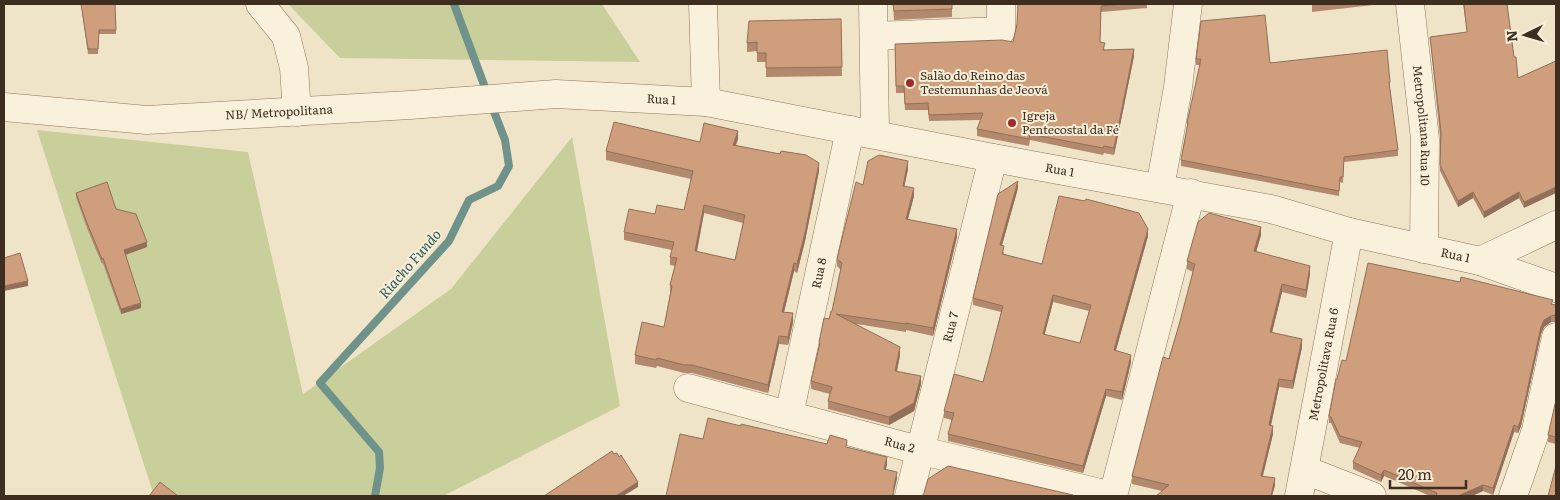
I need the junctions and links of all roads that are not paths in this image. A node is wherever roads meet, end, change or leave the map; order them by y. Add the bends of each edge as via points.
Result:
1 (260, 4) edge
2 (703, 4) edge
3 (873, 4) edge
4 (1001, 4) edge
5 (1188, 4) edge
6 (1410, 4) edge
7 (874, 36) junction
8 (556, 94) joint
9 (706, 102) junction
10 (4, 107) edge
11 (297, 112) junction
12 (863, 132) junction
13 (993, 158) junction
14 (1160, 188) junction
15 (1192, 194) junction
16 (1556, 225) edge
17 (1349, 232) junction
18 (1424, 249) junction
19 (1480, 261) junction
20 (1556, 288) edge
21 (1556, 337) edge
22 (688, 388) dead end
23 (789, 415) junction
24 (922, 451) junction
25 (1305, 470) junction
26 (909, 496) edge
27 (1113, 496) edge
28 (1299, 496) edge
29 (1372, 496) edge
30 (1514, 496) edge

1 - 11 street via 286,36 294,68
2 - 9 street
3 - 7 street, Rua 8
4 - 7 street via 1001,31
5 - 14 street via 1178,87
6 - 18 street, Metropolitana Rua 10 via 1425,139
7 - 12 street, Rua 8
8 - 9 street, Rua 1
8 - 11 street, NB/ Metropolitana
9 - 12 street, Rua 1
10 - 11 street, NB/ Metropolitana via 147,120
12 - 13 street, Rua 1
12 - 23 street, Rua 8
13 - 14 street, Rua 1
13 - 24 street, Rua 7
14 - 15 street, Rua 1
15 - 17 street, Rua 1 via 1271,209
15 - 27 street
16 - 19 street
17 - 18 street, Rua 1
17 - 25 street, Metropolitava Rua 6
18 - 19 street, Rua 1
19 - 20 street, Rua 1
21 - 30 street via 1536,430
22 - 23 street, Rua 2
23 - 24 street, Rua 2
24 - 26 street, Rua 7
24 - 27 street, Rua 2
25 - 28 street, Metropolitava Rua 6
25 - 29 street

